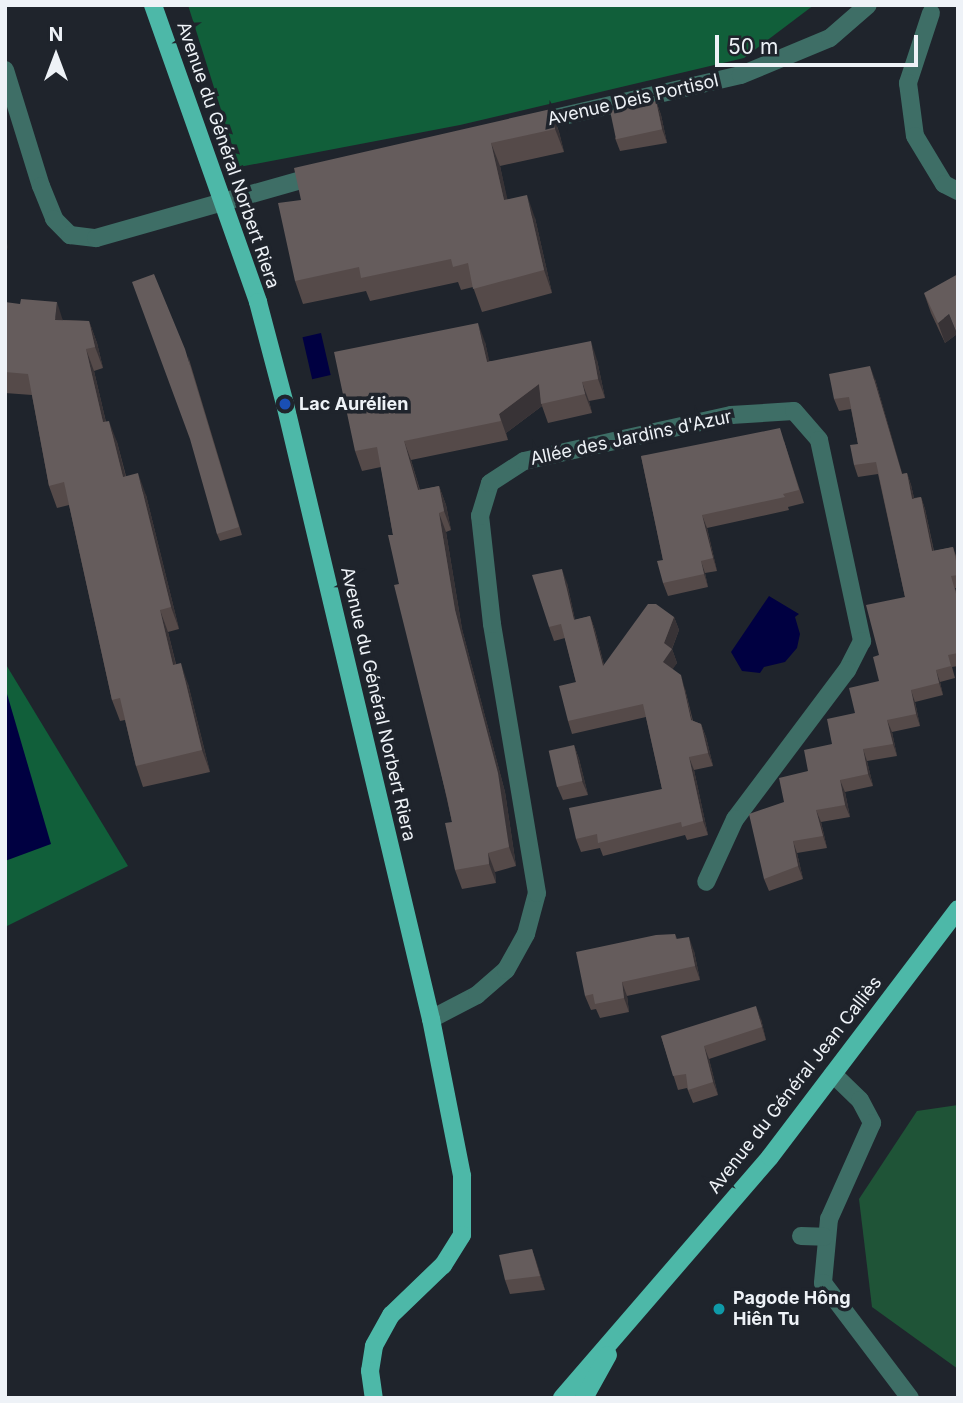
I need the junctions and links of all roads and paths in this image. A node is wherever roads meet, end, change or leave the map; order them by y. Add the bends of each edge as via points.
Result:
1 (153, 5) edge
2 (868, 5) edge
3 (931, 13) dead end
4 (5, 70) edge
5 (12, 114) edge
6 (508, 129) edge
7 (340, 170) edge
8 (958, 191) edge
9 (220, 201) junction
10 (706, 882) dead end
11 (958, 909) edge
12 (431, 1019) junction
13 (833, 1074) junction
14 (801, 1237) dead end
15 (824, 1237) junction
16 (632, 1314) junction
17 (374, 1398) edge
18 (562, 1398) edge
19 (583, 1398) edge
20 (910, 1398) edge

1 - 9 main road, Avenue du Général Norbert Riera
2 - 6 street, Avenue Deis Portisol via 830,38 741,75
3 - 8 street via 908,83 915,136 944,184
4 - 5 street
5 - 9 street via 54,219 70,235 96,238
7 - 9 street
9 - 12 main road, Avenue du Général Norbert Riera via 258,302 285,404
10 - 12 street, Allée des Jardins d'Azur via 735,819 847,670 862,641 819,440 794,411 731,415 524,461 490,483 480,516 537,893 526,934 506,970 477,995
11 - 13 main road, Avenue du Général Jean Calliès
12 - 17 main road, Avenue du Général Norbert Riera via 462,1177 462,1235 443,1265 391,1315 374,1346 370,1371
13 - 15 street via 860,1100 872,1123
13 - 16 main road, Avenue du Général Jean Calliès via 770,1157
14 - 15 street
15 - 20 street via 823,1283
16 - 18 main road, Avenue du Général Jean Calliès
16 - 19 main road, Avenue du Général Jean Calliès

